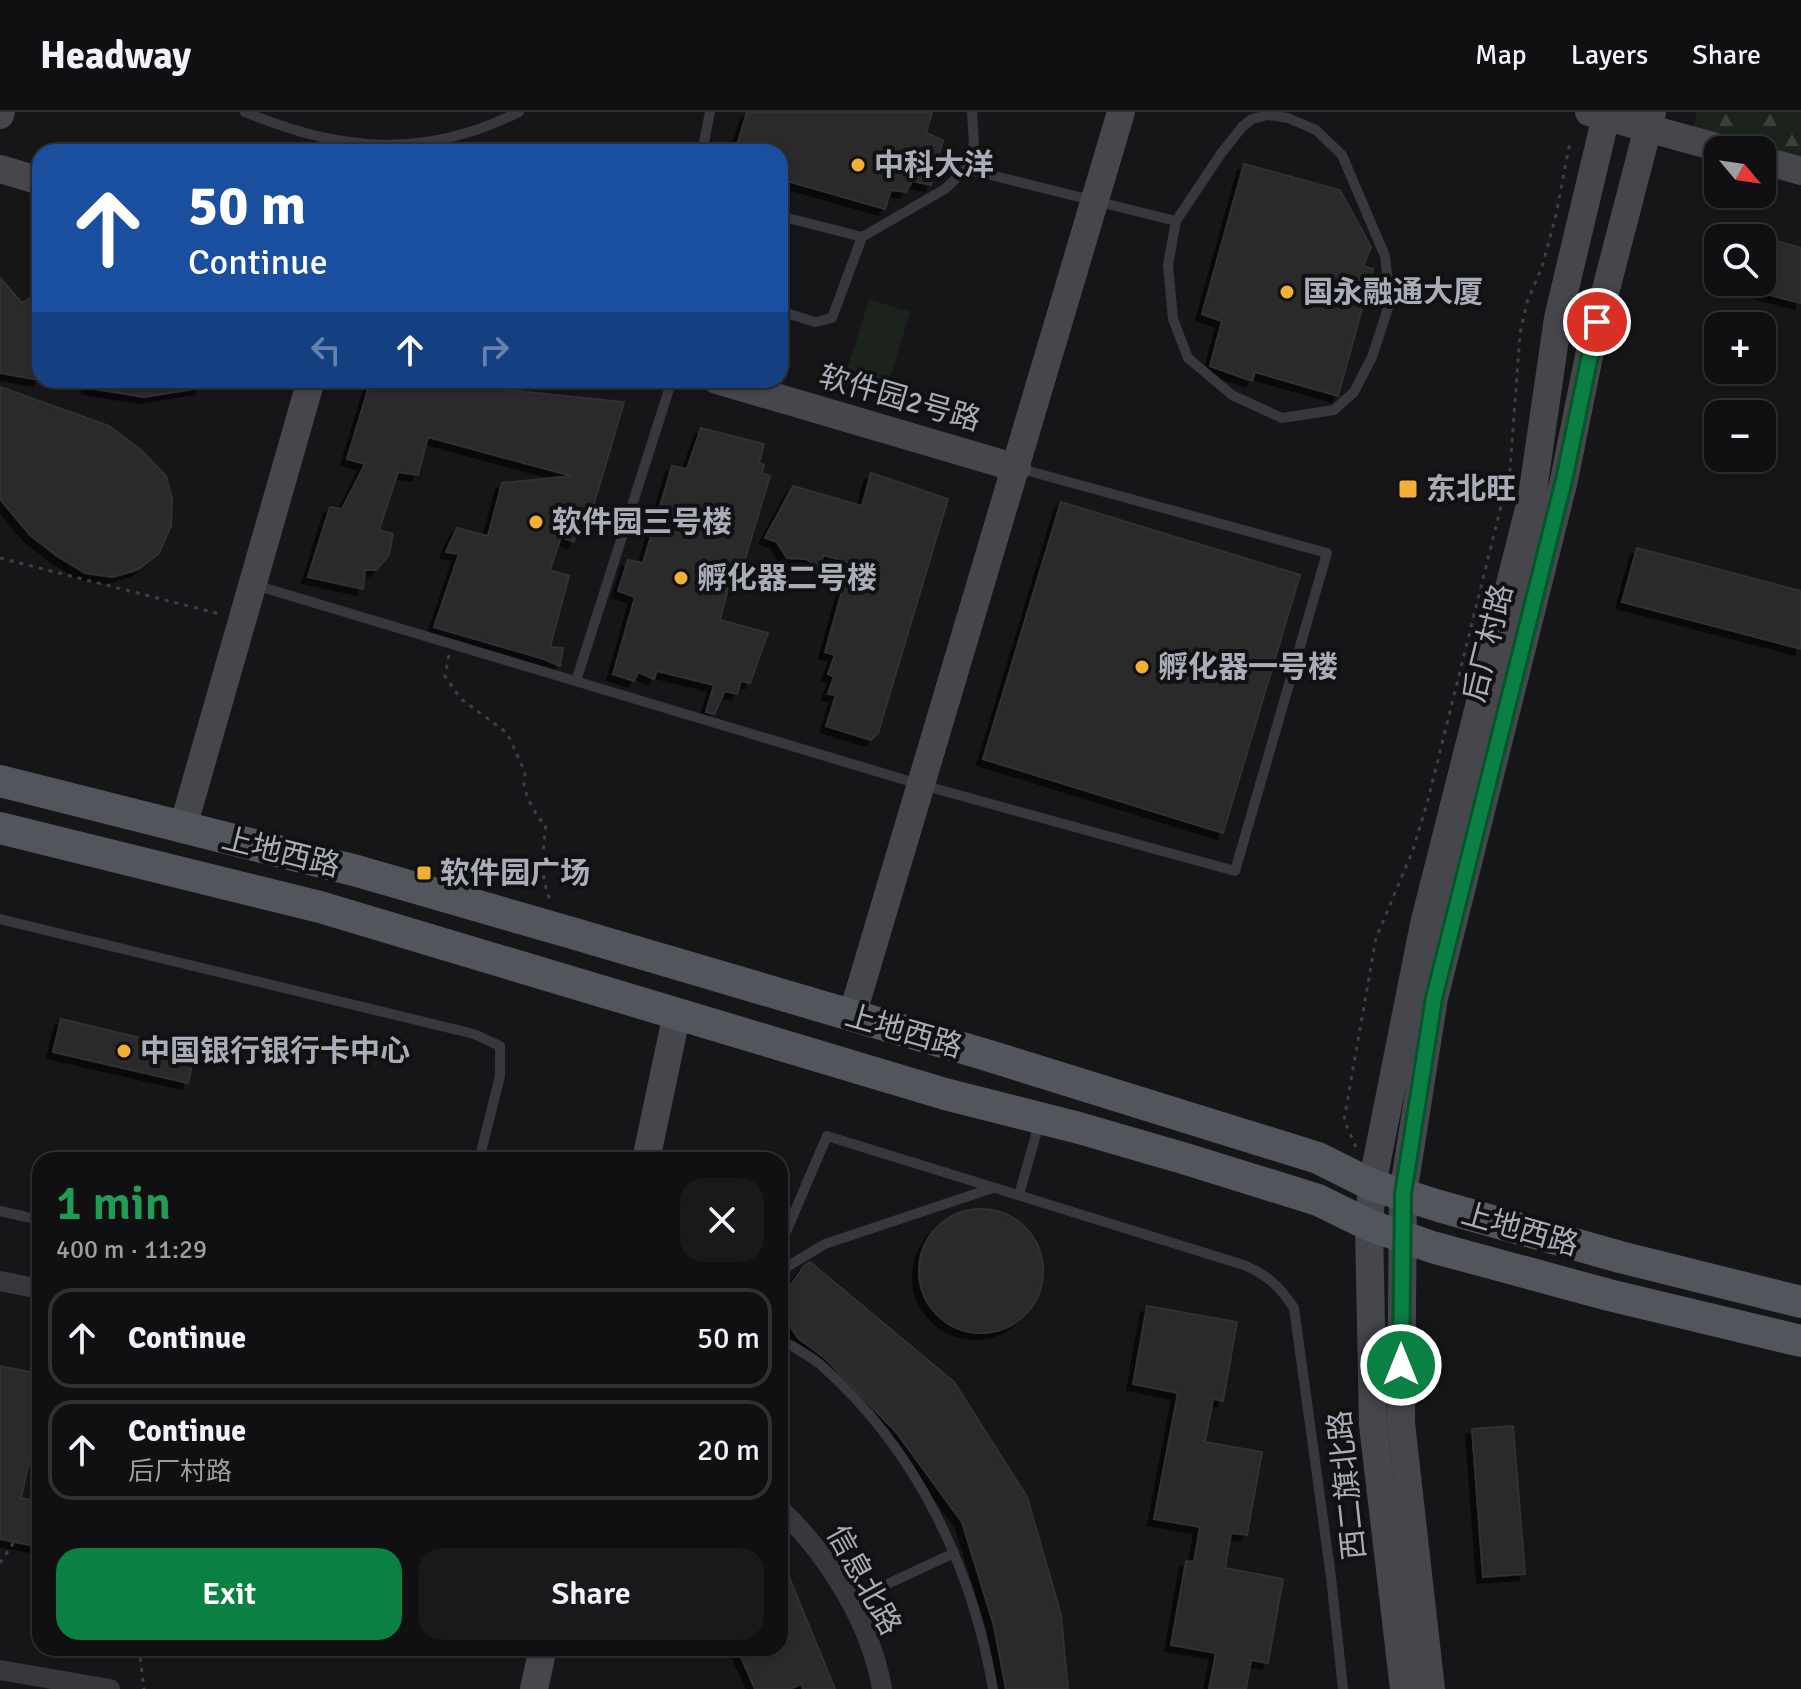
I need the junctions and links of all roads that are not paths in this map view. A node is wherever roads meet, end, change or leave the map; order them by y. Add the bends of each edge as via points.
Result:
1 (245, 112) edge
2 (519, 112) edge
3 (710, 112) edge
4 (972, 112) edge
5 (1121, 112) edge
6 (1601, 114) edge
7 (1290, 115) edge
8 (1650, 121) edge
9 (1704, 141) edge
10 (362, 144) edge
11 (417, 144) edge
12 (704, 144) edge
13 (1776, 164) edge
14 (0, 169) edge
15 (966, 169) junction
16 (1801, 171) edge
17 (32, 179) edge
18 (1095, 200) junction
19 (788, 218) edge
20 (1176, 221) junction
21 (862, 237) junction
22 (788, 314) edge
23 (309, 388) edge
24 (669, 388) edge
25 (744, 388) edge
26 (1017, 468) junction
27 (253, 584) junction
28 (576, 681) junction
29 (0, 781) edge
30 (922, 785) junction
31 (183, 827) junction
32 (0, 828) edge
33 (0, 919) edge
34 (677, 1013) junction
35 (852, 1016) junction
36 (1040, 1118) junction
37 (481, 1152) edge
38 (648, 1152) edge
39 (1372, 1185) junction
40 (994, 1187) junction
41 (1403, 1194) junction
42 (1019, 1195) junction
43 (0, 1211) edge
44 (32, 1218) edge
45 (1369, 1225) junction
46 (788, 1227) edge
47 (1400, 1235) junction
48 (788, 1266) edge
49 (0, 1281) edge
50 (32, 1287) edge
51 (1801, 1302) edge
52 (1801, 1341) edge
53 (788, 1344) edge
54 (788, 1516) edge
55 (954, 1553) junction
56 (849, 1602) junction
57 (541, 1656) edge
58 (0, 1670) edge
59 (110, 1689) edge
60 (534, 1689) edge
61 (882, 1689) edge
62 (993, 1689) edge
63 (1343, 1689) edge
64 (1404, 1689) edge
65 (1431, 1689) edge

1 - 10 lane via 286,128
2 - 11 lane via 460,135
3 - 12 lane
4 - 15 lane via 974,144
5 - 18 main road
6 - 8 main road
6 - 39 main road, 后厂村路 via 1558,318 1532,497 1424,924
7 - 20 lane via 1268,115 1242,127
7 - 20 lane via 1342,155 1385,256 1390,302 1354,392 1334,410 1282,418 1232,395 1188,358 1173,319 1168,265
8 - 9 main road
8 - 41 main road, 后厂村路 via 1434,998
13 - 16 main road
14 - 17 main road
15 - 18 lane
15 - 21 lane via 945,189
18 - 20 lane
18 - 26 main road
19 - 21 lane
21 - 22 lane via 832,318 815,322
23 - 27 main road
24 - 28 lane
25 - 26 main road, 软件园2号路
26 - 30 main road
26 - 30 lane via 1327,553 1235,871
27 - 28 lane
27 - 31 main road
28 - 30 lane
29 - 31 main road, 上地西路
30 - 35 main road
31 - 35 main road, 上地西路 via 357,871
32 - 34 main road, 上地西路 via 320,907
33 - 37 lane via 474,1034 500,1046 500,1076
34 - 36 main road, 上地西路
34 - 38 main road
35 - 39 main road, 上地西路 via 1318,1158
36 - 42 lane
36 - 45 main road, 上地西路 via 1318,1200
39 - 41 main road, 上地西路
39 - 45 main road, 后厂村路
40 - 42 lane
40 - 46 lane via 827,1136
40 - 48 lane via 825,1244
41 - 47 main road, 后厂村路
41 - 51 main road, 上地西路
42 - 63 lane via 1244,1265 1266,1274 1283,1290 1298,1330
43 - 44 lane
45 - 47 main road, 上地西路
45 - 64 main road, 西二旗北路 via 1373,1425
47 - 52 main road, 上地西路 via 1609,1295
47 - 65 main road, 西二旗北路 via 1401,1423
49 - 50 street
53 - 55 lane via 819,1364 869,1415 912,1471
54 - 56 street, 信息北路 via 826,1562
55 - 56 lane
55 - 62 lane via 972,1598
56 - 61 street, 信息北路 via 867,1638
57 - 60 main road
58 - 59 street

